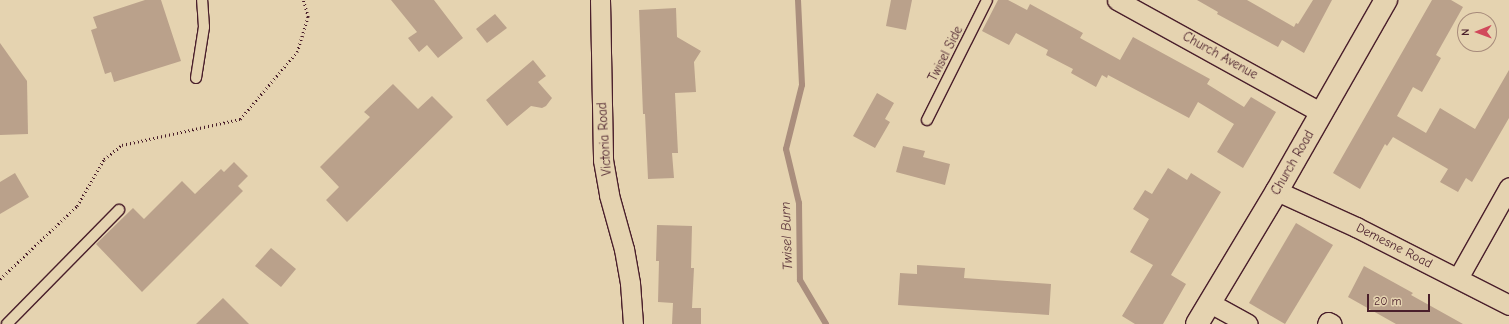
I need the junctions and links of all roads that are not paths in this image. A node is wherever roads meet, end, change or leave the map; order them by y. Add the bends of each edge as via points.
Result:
1 (202, 0) edge
2 (600, 0) edge
3 (987, 0) edge
4 (1117, 0) edge
5 (1386, 0) edge
6 (196, 78) dead end
7 (1322, 113) junction
8 (927, 120) dead end
9 (1509, 187) edge
10 (1277, 191) junction
11 (119, 210) dead end
12 (1458, 278) junction
13 (1210, 303) junction
14 (1509, 305) edge
15 (7, 324) edge
16 (633, 324) edge
17 (1197, 324) edge
18 (1248, 324) edge
19 (1327, 324) edge
20 (1332, 324) edge

1 - 6 lane via 204,27
2 - 16 street, Victoria Road via 603,160 624,249
3 - 8 lane, Twisel Side
4 - 7 street, Church Avenue
5 - 7 street, Church Road
7 - 10 street, Church Road
9 - 12 street
10 - 12 street, Demesne Road
10 - 13 street, Church Road
11 - 15 lane
12 - 14 street, Demesne Road
13 - 17 street, Church Road
13 - 18 street
19 - 20 street

